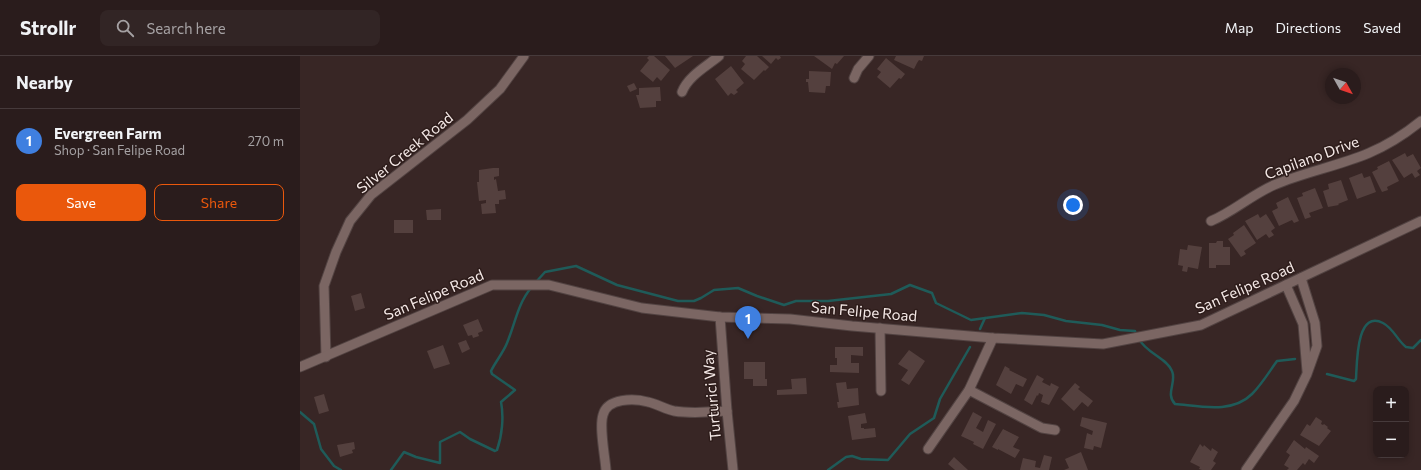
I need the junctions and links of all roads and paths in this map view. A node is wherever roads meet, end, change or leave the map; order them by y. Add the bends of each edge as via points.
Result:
1 (524, 56) edge
2 (719, 56) edge
3 (869, 56) edge
4 (854, 78) dead end
5 (682, 92) dead end
6 (1421, 121) edge
7 (1211, 221) dead end
8 (1421, 221) edge
9 (1301, 278) junction
10 (1286, 285) junction
11 (720, 317) junction
12 (880, 328) junction
13 (993, 338) junction
14 (326, 357) junction
15 (300, 367) edge
16 (1307, 374) junction
17 (969, 390) junction
18 (881, 391) dead end
19 (727, 411) junction
20 (1055, 430) dead end
21 (928, 449) dead end
22 (606, 470) edge
23 (733, 470) edge
24 (1246, 470) edge

1 - 14 street, Silver Creek Road via 500,89 467,120 370,195 350,221 324,286
2 - 5 street via 691,78
3 - 4 street
6 - 7 street, Capilano Drive via 1401,136 1374,150 1274,185
8 - 9 street, San Felipe Road
9 - 10 street, San Felipe Road
9 - 16 street via 1315,323 1317,346
10 - 13 street, San Felipe Road via 1201,324 1104,344
10 - 16 street via 1303,324
11 - 12 street, San Felipe Road via 790,319
11 - 14 street, San Felipe Road via 642,308 549,285 492,285
11 - 19 street, Turturici Way
12 - 13 street, San Felipe Road
12 - 18 street
13 - 17 street
14 - 15 street, San Felipe Road
16 - 24 street via 1294,401
17 - 20 street via 1042,428
17 - 21 street
19 - 22 street via 691,413 674,411 646,401 614,402 607,406 603,414
19 - 23 street, Turturici Way

